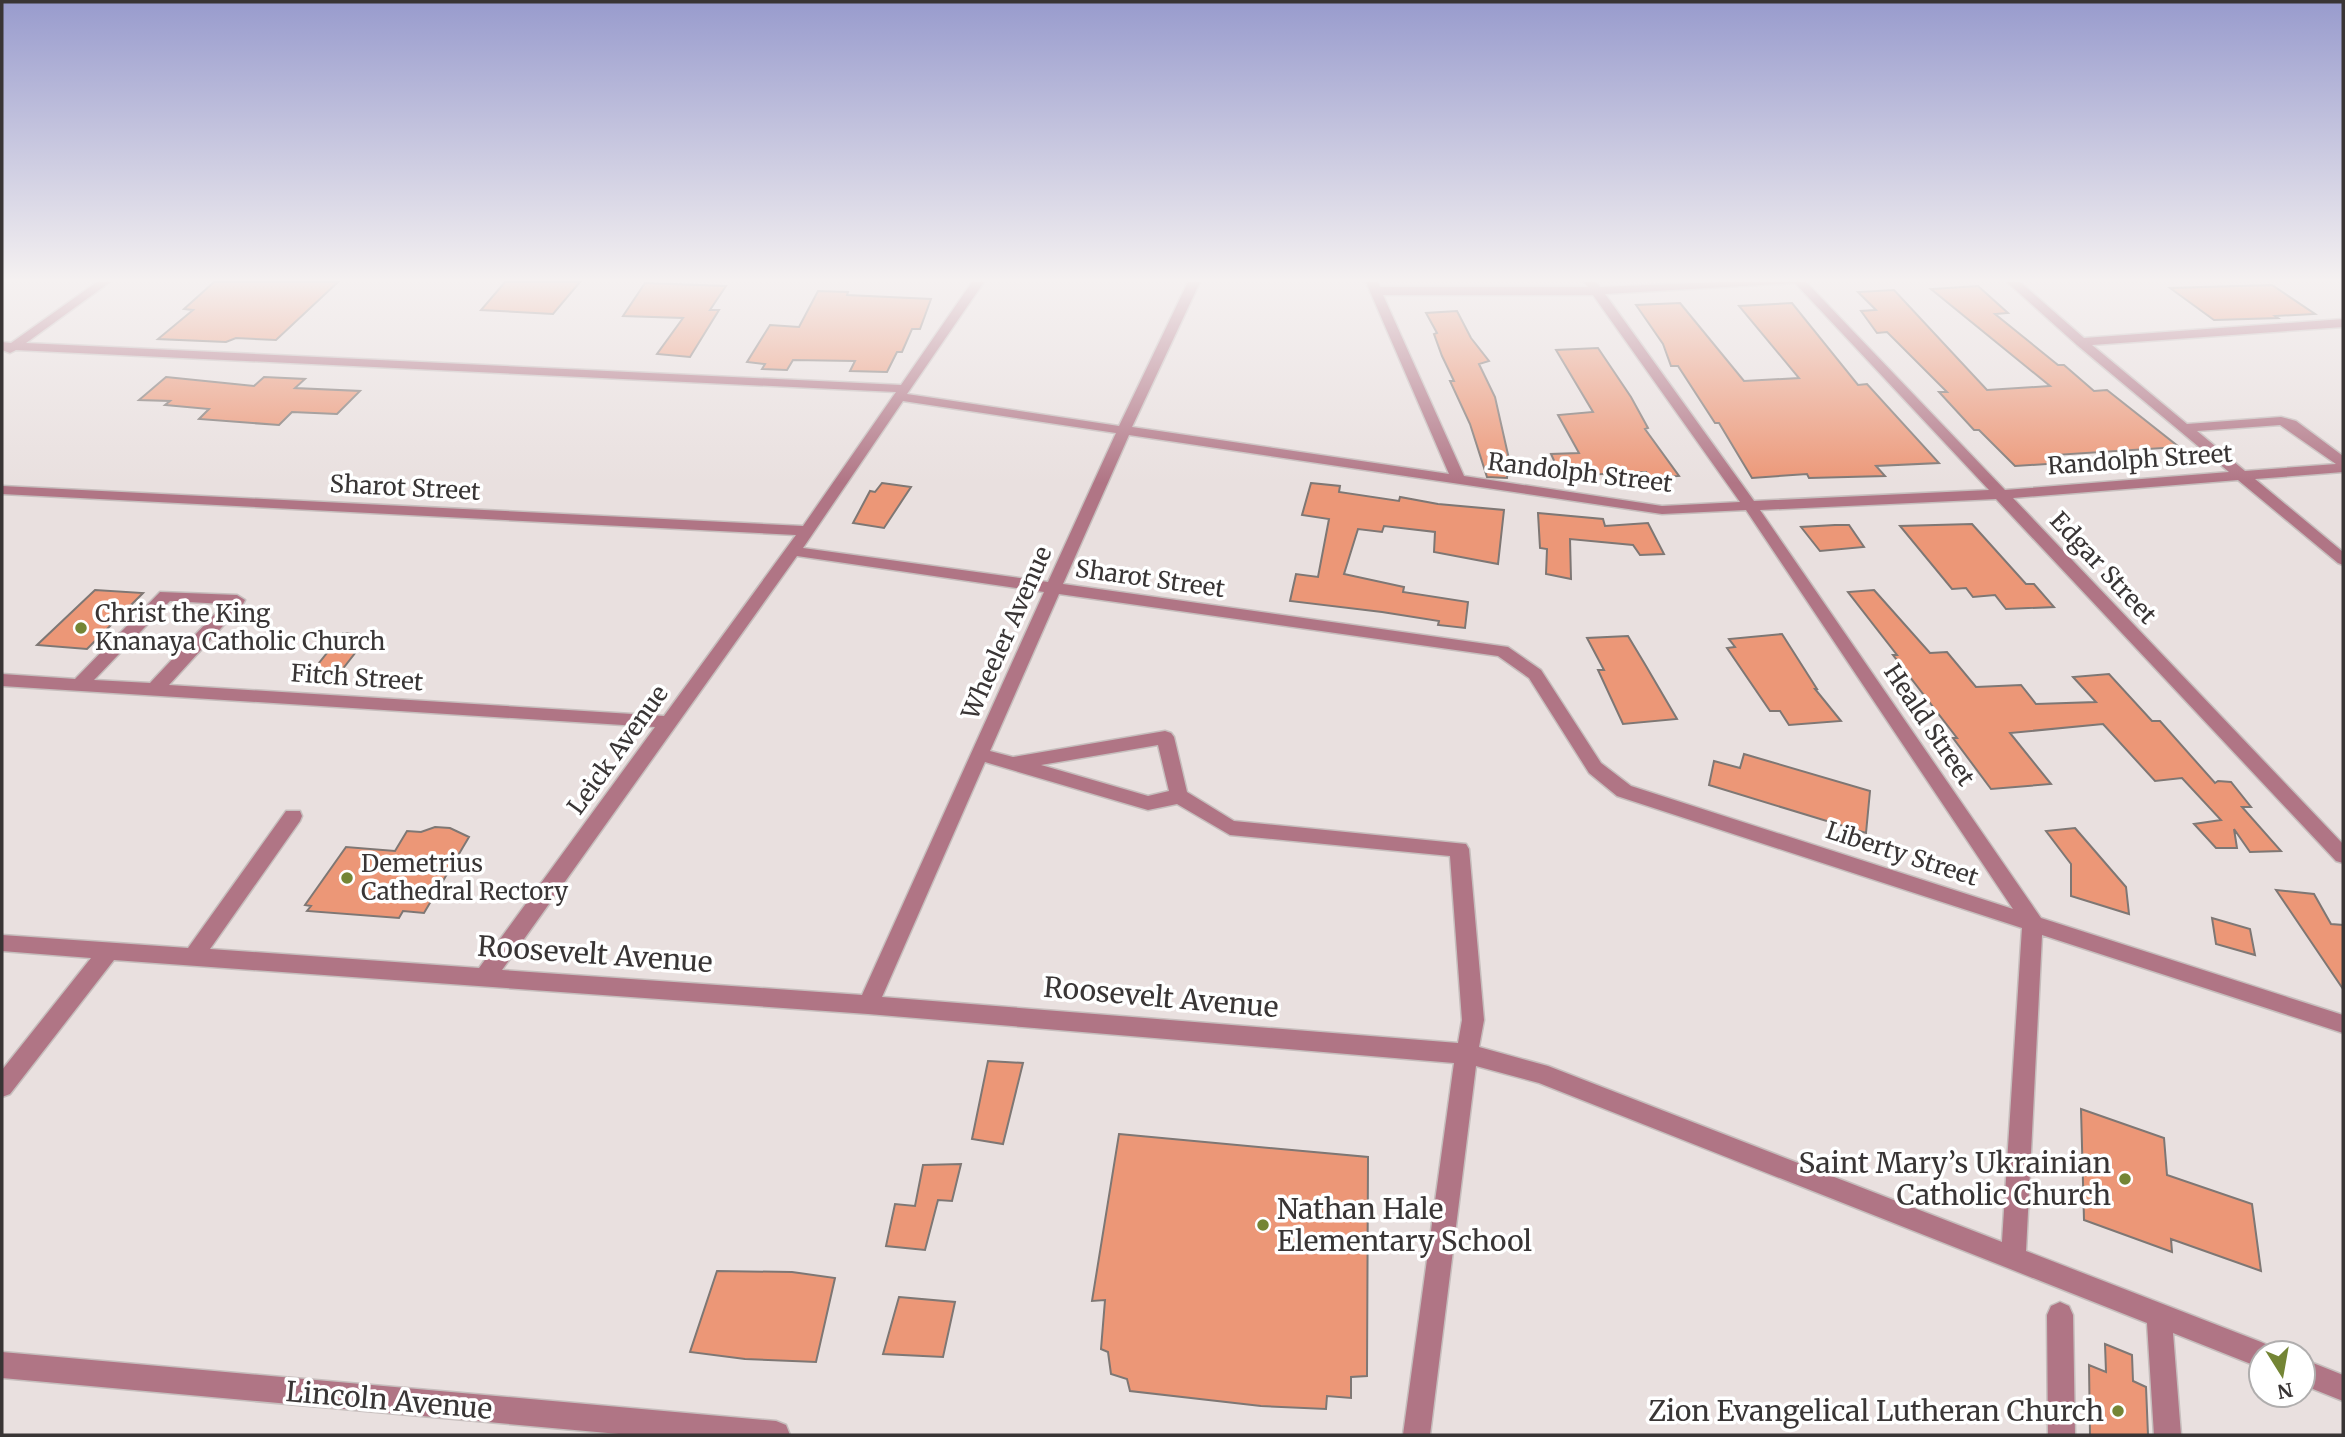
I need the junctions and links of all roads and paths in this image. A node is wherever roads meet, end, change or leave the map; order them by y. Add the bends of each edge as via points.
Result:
1 (7, 349) edge
2 (932, 349) edge
3 (1162, 349) edge
4 (1401, 349) edge
5 (1638, 349) edge
6 (1864, 349) edge
7 (2089, 349) edge
8 (902, 393) junction
9 (2184, 428) junction
10 (1124, 430) junction
11 (2343, 466) edge
12 (2241, 475) junction
13 (1458, 480) junction
14 (2, 490) edge
15 (2003, 494) junction
16 (1750, 506) junction
17 (807, 531) junction
18 (792, 551) junction
19 (2343, 560) edge
20 (1054, 589) junction
21 (1502, 651) joint
22 (2, 680) edge
23 (79, 685) junction
24 (155, 690) junction
25 (668, 722) junction
26 (979, 754) junction
27 (1016, 763) junction
28 (1180, 796) junction
29 (293, 816) dead end
30 (2343, 856) edge
31 (2033, 922) junction
32 (2, 943) edge
33 (109, 951) junction
34 (193, 957) junction
35 (484, 978) junction
36 (868, 1005) junction
37 (2343, 1024) edge
38 (1468, 1054) junction
39 (2, 1087) edge
40 (2013, 1258) junction
41 (2060, 1315) dead end
42 (2159, 1315) junction
43 (2247, 1350) edge
44 (2, 1365) edge
45 (2317, 1378) edge
46 (2343, 1388) edge
47 (776, 1435) edge
48 (1416, 1435) edge
49 (2062, 1435) edge
50 (2167, 1435) edge

1 - 8 street, Randolph Street
2 - 8 street
3 - 10 street, Wheeler Avenue
4 - 13 street
5 - 16 street, Heald Street
6 - 15 street, Edgar Street
7 - 9 street
8 - 10 street, Randolph Street
8 - 17 street
9 - 11 street via 2281,421
9 - 12 street
10 - 13 street, Randolph Street
10 - 20 street, Wheeler Avenue
11 - 12 street, Randolph Street
12 - 15 street, Randolph Street
12 - 19 street
13 - 16 street, Randolph Street via 1662,509
14 - 17 street, Sharot Street
15 - 16 street, Randolph Street
15 - 30 street, Edgar Street
16 - 31 street, Heald Street
17 - 18 street, Leick Avenue
18 - 20 street, Sharot Street
18 - 25 street, Leick Avenue
20 - 21 street, Sharot Street
20 - 26 street, Wheeler Avenue
21 - 31 street, Liberty Street via 1535,674 1595,768 1623,792
22 - 23 street, Fitch Street
23 - 24 street, Fitch Street
23 - 24 street via 166,596 237,600
24 - 25 street, Fitch Street
25 - 35 street, Leick Avenue
26 - 27 street
26 - 36 street, Wheeler Avenue
27 - 28 street via 1148,803
27 - 28 street via 1165,737
28 - 38 street via 1230,828 1459,849 1473,1020
29 - 34 street
31 - 37 street, Liberty Street
31 - 40 street
32 - 33 street, Roosevelt Avenue
33 - 34 street, Roosevelt Avenue
33 - 39 street
34 - 35 street, Roosevelt Avenue
35 - 36 street, Roosevelt Avenue
36 - 38 street, Roosevelt Avenue
38 - 40 street, Roosevelt Avenue via 1540,1073
38 - 48 street
40 - 42 street, Roosevelt Avenue
41 - 49 street
42 - 43 street, Roosevelt Avenue
42 - 50 street
44 - 47 street, Lincoln Avenue
45 - 46 street

